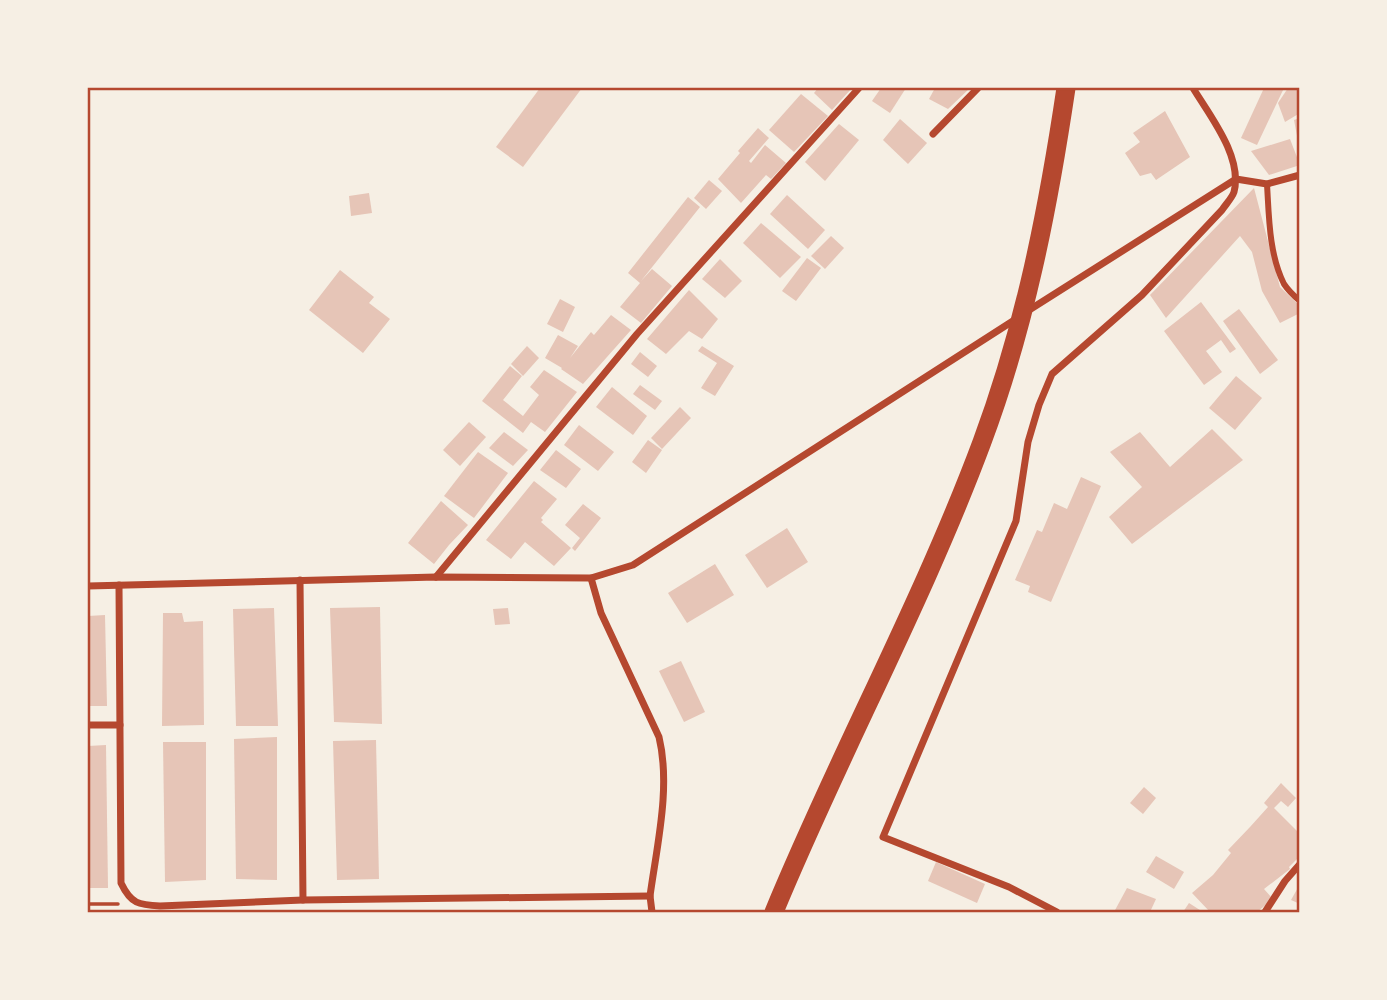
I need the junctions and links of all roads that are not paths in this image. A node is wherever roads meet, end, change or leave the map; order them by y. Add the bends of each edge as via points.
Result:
1 (859, 88) edge
2 (978, 88) edge
3 (1066, 88) edge
4 (1193, 88) edge
5 (933, 134) dead end
6 (1300, 175) edge
7 (1236, 179) junction
8 (1267, 184) junction
9 (1300, 301) edge
10 (436, 577) junction
11 (591, 578) junction
12 (300, 580) junction
13 (119, 585) junction
14 (88, 586) edge
15 (88, 725) edge
16 (120, 725) junction
17 (1300, 864) edge
18 (650, 897) junction
19 (303, 900) junction
20 (1046, 907) junction
21 (652, 912) edge
22 (774, 912) edge
23 (1038, 912) edge
24 (1057, 912) edge
25 (1265, 912) edge

1 - 10 street via 637,334
2 - 5 street
3 - 22 highway via 1030,286 982,441 934,562
4 - 7 street via 1231,152
6 - 8 street
7 - 8 street
7 - 11 street via 634,565
7 - 20 street via 1233,195 1222,210 1142,295 1052,374 1028,442 1016,521 883,837 1009,887
8 - 9 street via 1276,259 1285,286
10 - 11 street
10 - 12 street
11 - 18 street via 601,613 663,751 665,776
12 - 13 street
12 - 19 street
13 - 14 street
13 - 16 street
15 - 16 street
16 - 19 street via 121,883 126,894 138,905 160,906
17 - 25 street
18 - 19 street
18 - 21 street
20 - 23 street
20 - 24 street

